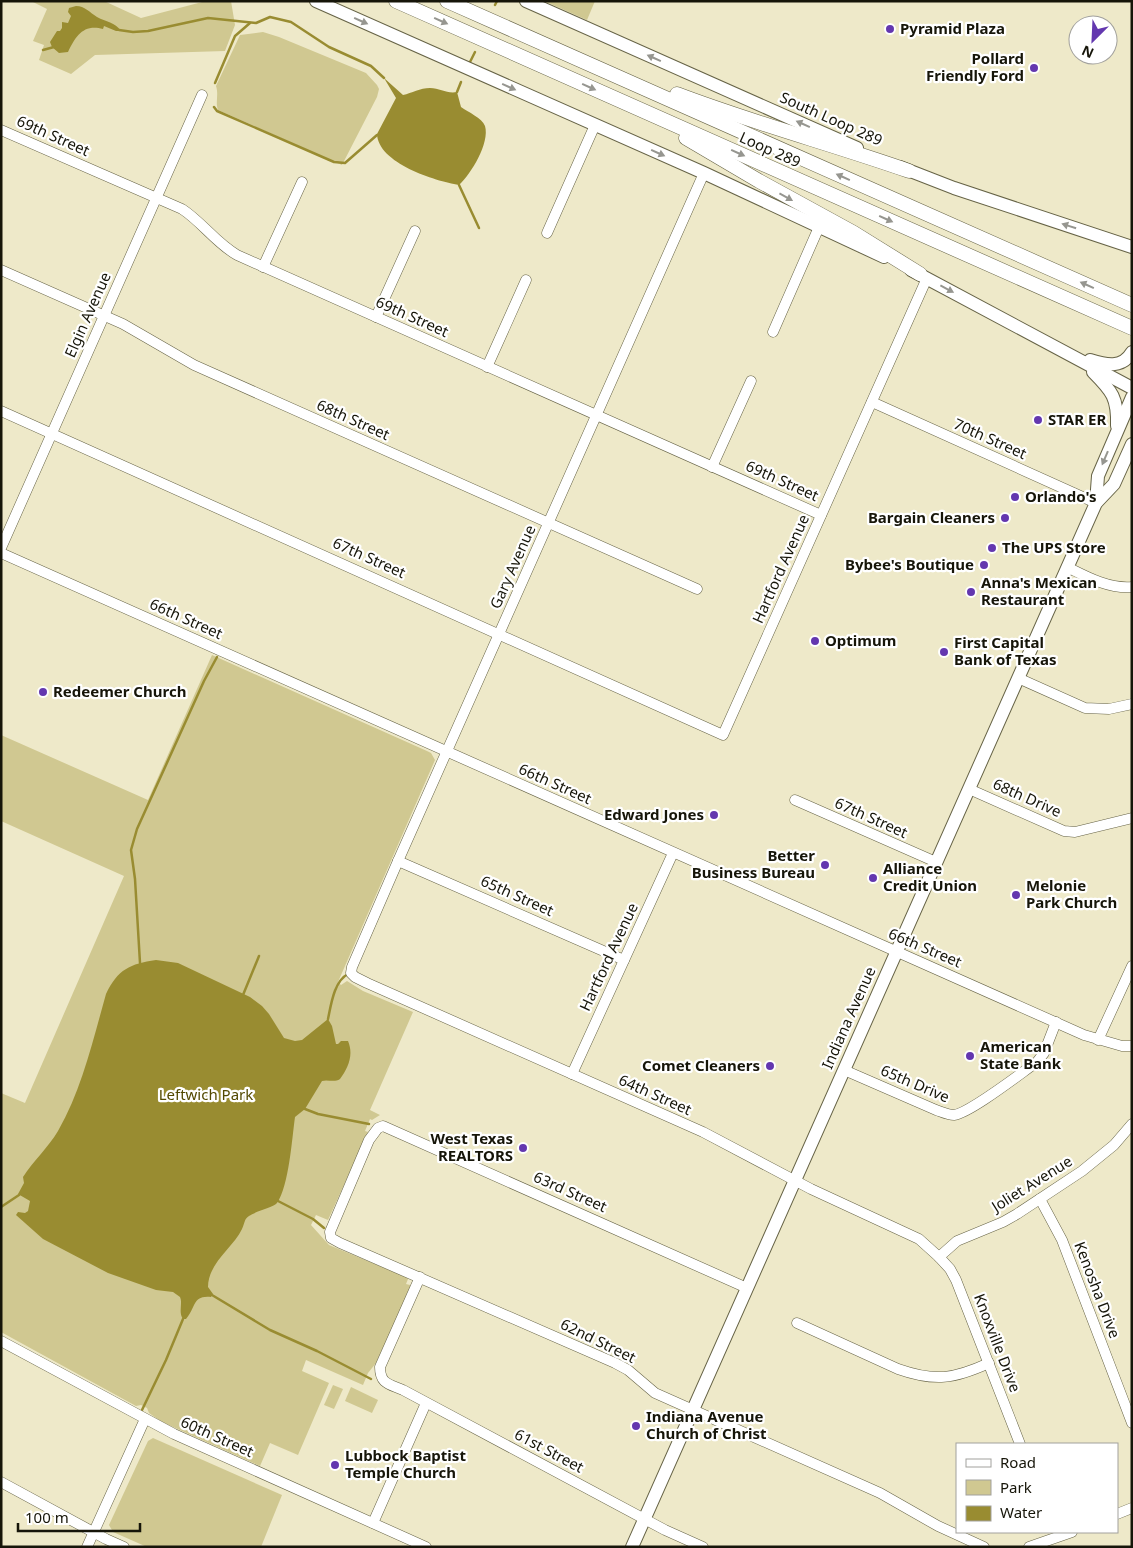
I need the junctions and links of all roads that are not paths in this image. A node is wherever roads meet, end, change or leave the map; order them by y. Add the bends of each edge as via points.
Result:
1 (316, 1) edge
2 (396, 1) edge
3 (447, 1) edge
4 (526, 1) edge
5 (513, 30) junction
6 (202, 95) dead end
7 (639, 109) junction
8 (595, 126) junction
9 (1, 130) edge
10 (909, 171) junction
11 (704, 173) junction
12 (302, 182) dead end
13 (156, 198) junction
14 (819, 227) junction
15 (415, 231) dead end
16 (547, 233) dead end
17 (1129, 244) edge
18 (263, 267) junction
19 (1, 270) edge
20 (924, 276) junction
21 (526, 280) dead end
22 (1132, 305) edge
23 (104, 316) junction
24 (376, 317) junction
25 (1130, 327) edge
26 (773, 332) dead end
27 (1132, 352) edge
28 (1074, 356) junction
29 (487, 366) junction
30 (751, 381) dead end
31 (1132, 388) edge
32 (1132, 397) edge
33 (872, 402) junction
34 (1, 411) edge
35 (597, 416) junction
36 (1116, 431) junction
37 (52, 433) junction
38 (1132, 444) edge
39 (1132, 459) edge
40 (712, 467) junction
41 (1121, 468) junction
42 (1096, 503) junction
43 (821, 515) junction
44 (549, 523) junction
45 (1, 548) edge
46 (1, 553) edge
47 (1067, 567) junction
48 (1132, 587) edge
49 (697, 590) dead end
50 (500, 633) junction
51 (1018, 678) junction
52 (1132, 704) edge
53 (723, 735) joint
54 (447, 752) junction
55 (969, 789) junction
56 (795, 800) dead end
57 (1132, 818) edge
58 (673, 853) junction
59 (398, 860) junction
60 (936, 862) junction
61 (896, 951) junction
62 (624, 960) junction
63 (1132, 966) edge
64 (352, 973) joint
65 (1056, 1022) junction
66 (1098, 1040) junction
67 (1132, 1046) edge
68 (844, 1070) junction
69 (572, 1074) junction
70 (1132, 1124) edge
71 (380, 1127) joint
72 (794, 1181) junction
73 (1040, 1199) junction
74 (939, 1257) junction
75 (420, 1278) junction
76 (747, 1288) junction
77 (797, 1324) dead end
78 (1, 1341) edge
79 (989, 1363) junction
80 (426, 1403) junction
81 (693, 1410) junction
82 (145, 1419) junction
83 (1132, 1423) edge
84 (1020, 1443) edge
85 (1, 1482) edge
86 (1132, 1508) edge
87 (1118, 1514) edge
88 (644, 1519) junction
89 (373, 1523) junction
90 (94, 1532) junction
91 (1070, 1533) edge
92 (1057, 1539) edge
93 (87, 1547) edge
94 (124, 1547) edge
95 (426, 1547) edge
96 (632, 1547) edge
97 (703, 1547) edge
98 (984, 1547) edge
99 (1029, 1547) edge

1 -> 8 main road
2 -> 7 highway, Loop 289
3 - 5 highway, Loop 289
10 -> 4 main road, South Loop 289
5 - 10 highway via 765,126
22 -> 5 highway, Loop 289
6 - 13 street, Elgin Avenue
7 -> 20 highway
7 -> 25 highway, Loop 289
8 -> 11 main road
8 - 16 street
9 - 13 street, 69th Street
17 -> 10 main road, South Loop 289
11 - 14 main road
11 - 35 street, Gary Avenue
12 - 18 street
13 - 18 street, 69th Street via 192,215 230,252
13 - 23 street, Elgin Avenue
14 - 20 main road
14 - 26 street
15 - 24 street
18 - 24 street, 69th Street
19 - 23 street, 68th Street
20 -> 28 main road
20 - 33 street, Hartford Avenue
21 - 29 street
23 - 37 street, Elgin Avenue
23 - 44 street, 68th Street via 194,365
24 - 29 street, 69th Street
27 - 28 main road via 1122,363 1112,365
28 - 31 main road
28 - 36 main road via 1112,393 1117,415
29 - 35 street, 69th Street
30 - 40 street
32 - 36 main road, Indiana Avenue
33 - 42 street, 70th Street
33 - 43 street, Hartford Avenue
34 - 37 street, 67th Street
35 - 40 street, 69th Street
35 - 44 street, Gary Avenue
36 -> 42 main road, Indiana Avenue via 1098,476
37 - 45 street, Elgin Avenue
37 - 50 street, 67th Street
38 - 41 main road, Indiana Avenue
39 - 41 main road
40 - 43 street, 69th Street
41 - 42 main road, Indiana Avenue via 1114,484
42 - 47 main road, Indiana Avenue
43 - 53 street, Hartford Avenue
44 - 49 street, 68th Street
44 - 50 street, Gary Avenue
46 - 54 street, 66th Street
47 - 48 street via 1109,585
47 - 51 main road, Indiana Avenue
50 - 53 street, 67th Street
50 - 54 street, Gary Avenue
51 - 52 street via 1085,708 1109,709
51 - 55 main road, Indiana Avenue
54 - 58 street, 66th Street
54 - 59 street, Gary Avenue
55 - 57 street, 68th Drive via 1064,831 1074,832
55 - 60 main road, Indiana Avenue
56 - 60 street, 67th Street
58 - 61 street, 66th Street
58 - 62 street, Hartford Avenue
59 - 62 street, 65th Street
59 - 64 street, Gary Avenue
60 - 61 main road, Indiana Avenue
61 - 65 street, 66th Street
61 - 68 main road, Indiana Avenue
62 - 69 street, Hartford Avenue
63 - 66 street
64 - 69 street, 64th Street via 367,983
65 - 66 street, 66th Street
65 - 68 street, 65th Drive via 1044,1054 1037,1062 956,1120
66 - 67 street, 66th Street
68 - 72 main road, Indiana Avenue
69 - 72 street, 64th Street via 703,1132
70 - 73 street, Joliet Avenue via 1100,1157
71 - 75 street, 62nd Street via 369,1140 330,1235 340,1243
71 - 76 street, 63rd Street via 400,1132
72 - 74 street, 64th Street via 919,1239
72 - 76 main road, Indiana Avenue
73 - 74 street, Joliet Avenue via 1002,1222 957,1241
73 - 83 street, Kenosha Drive via 1062,1240
74 - 79 street, Knoxville Drive via 956,1280
75 - 80 street, 61st Street via 380,1367 380,1376 384,1382
75 - 81 street, 62nd Street via 615,1363 655,1392
76 - 81 main road, Indiana Avenue
77 - 79 street via 913,1374 947,1377 965,1374
78 - 82 street, 60th Street
79 - 84 street, Knoxville Drive
80 - 88 street, 61st Street
80 - 89 street
81 - 88 main road, Indiana Avenue
81 - 98 street, 62nd Street via 880,1493 938,1526
82 - 89 street, 60th Street
82 - 90 street
85 - 90 street
86 - 87 street
88 - 96 main road, Indiana Avenue
88 - 97 street, 61st Street
89 - 95 street, 60th Street
90 - 93 street
90 - 94 street
91 - 92 street
92 - 99 street

